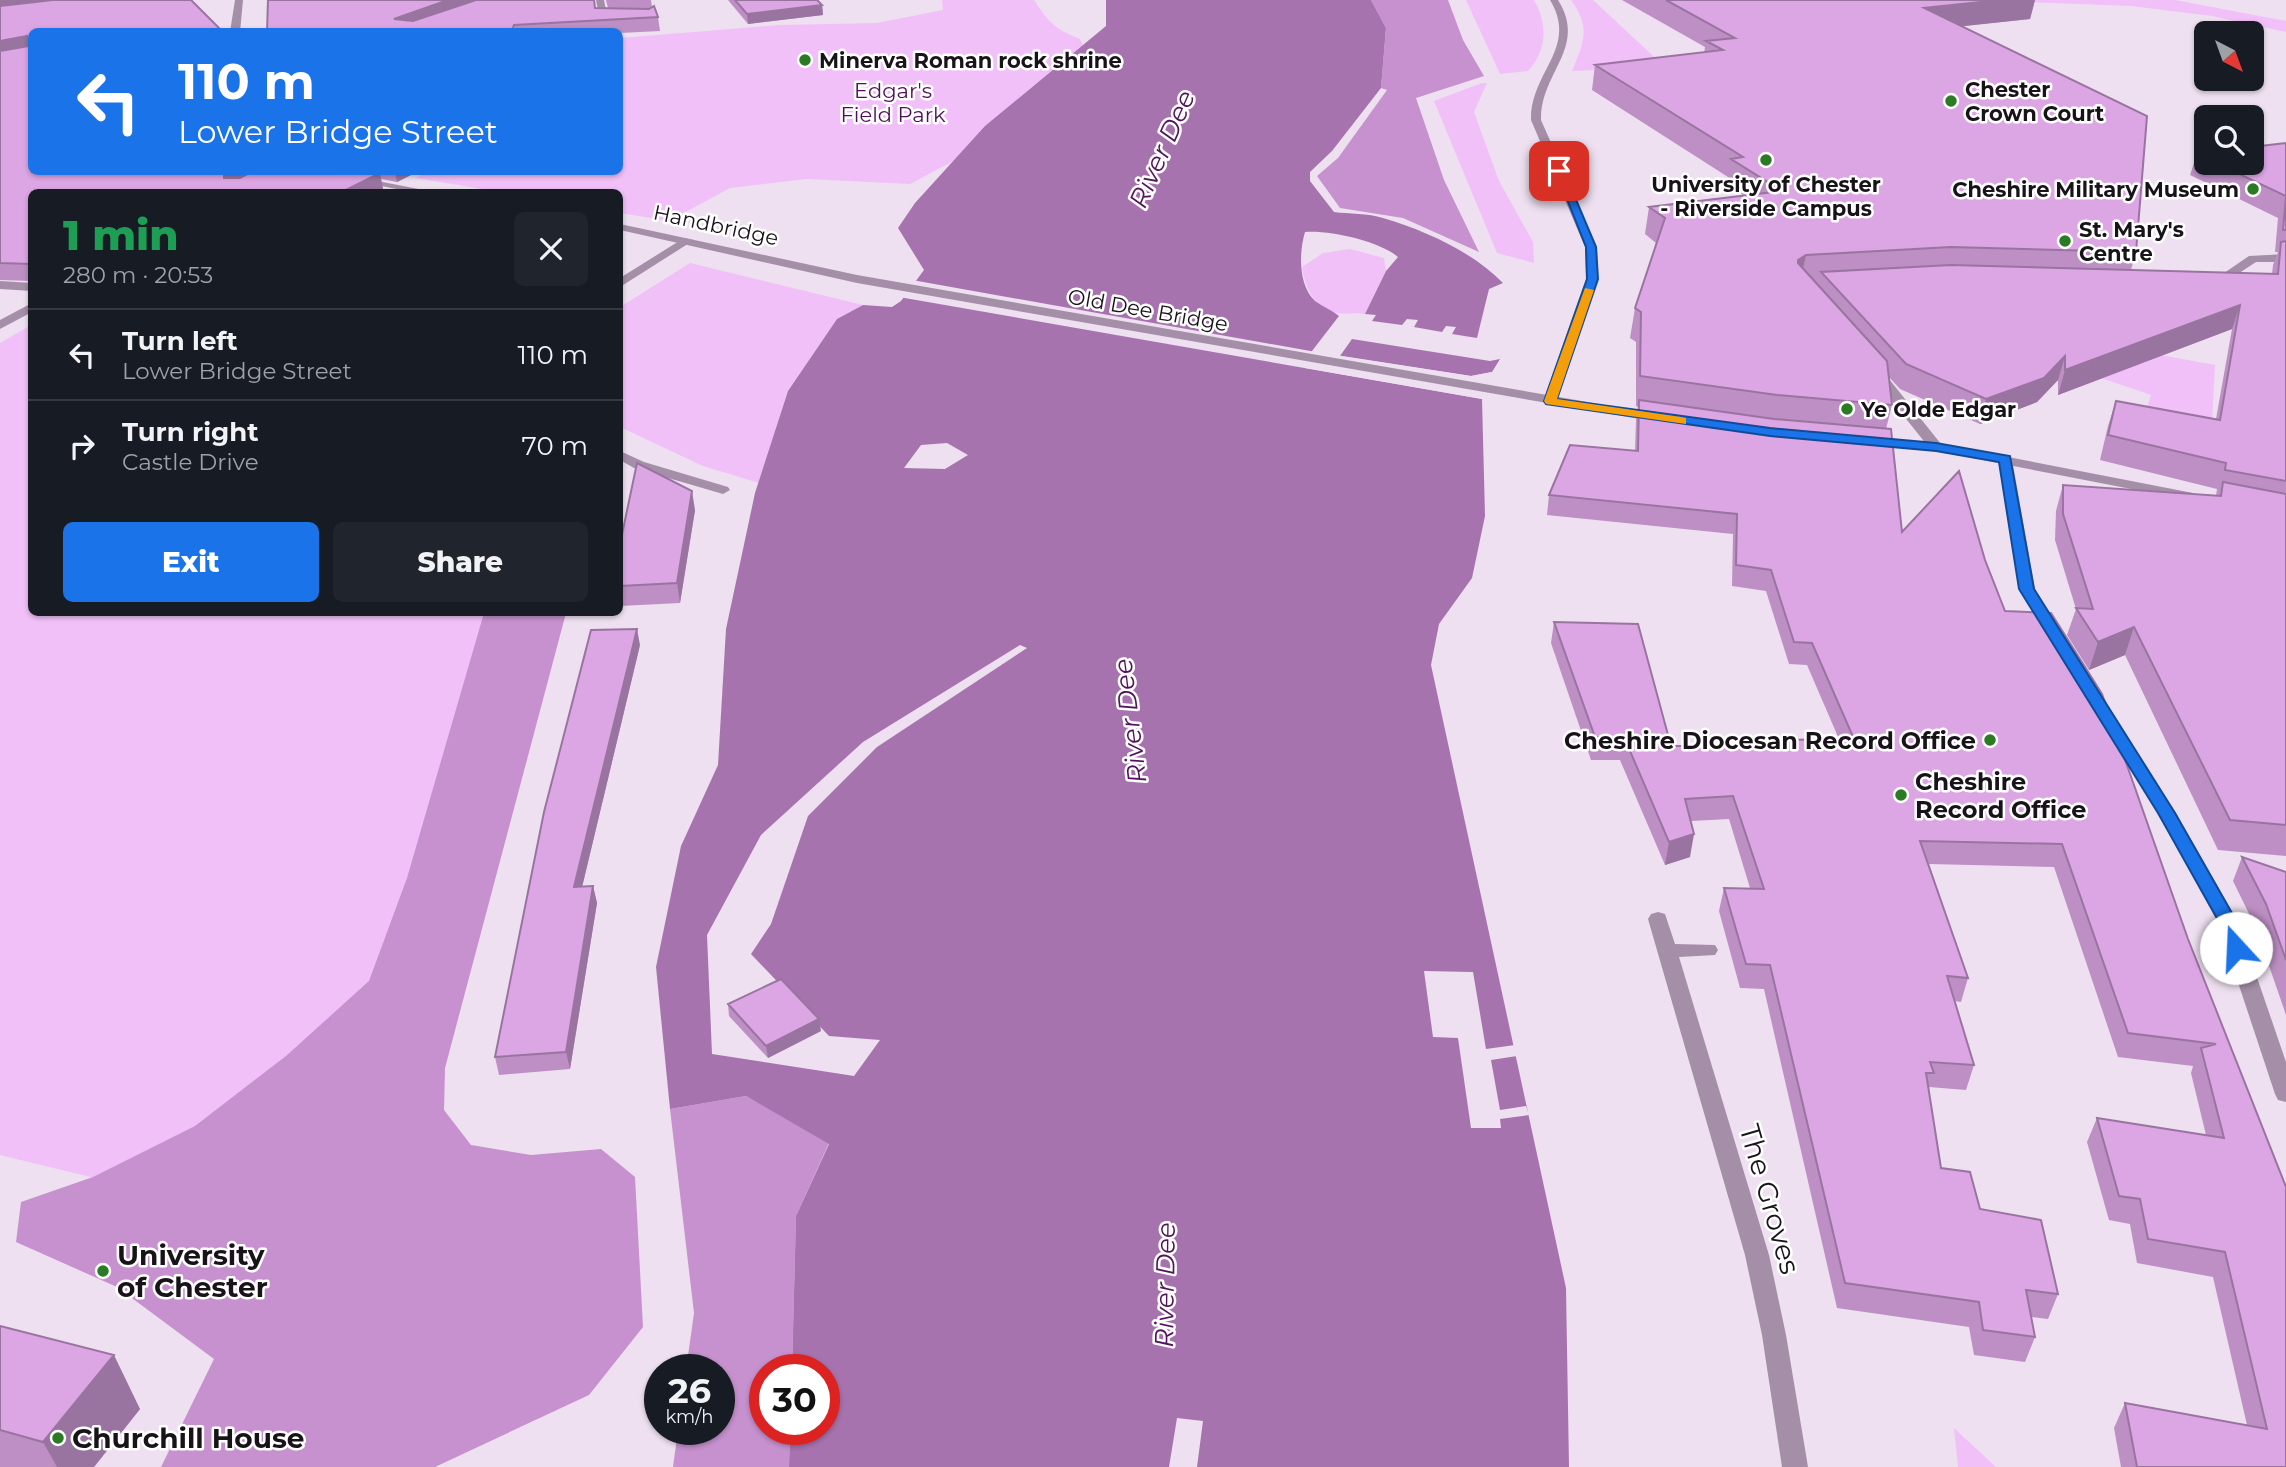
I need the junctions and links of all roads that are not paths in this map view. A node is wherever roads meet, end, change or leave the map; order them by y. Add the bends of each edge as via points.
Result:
1 (239, 0) edge
2 (600, 0) edge
3 (1554, 0) edge
4 (627, 18) edge
5 (235, 28) edge
6 (332, 175) edge
7 (411, 189) edge
8 (623, 228) edge
9 (688, 240) junction
10 (2286, 258) edge
11 (805, 265) joint
12 (623, 282) edge
13 (0, 285) edge
14 (28, 287) edge
15 (2195, 289) edge
16 (28, 309) edge
17 (0, 325) edge
18 (1862, 357) edge
19 (1550, 401) junction
20 (1674, 420) edge
21 (1853, 439) edge
22 (1936, 447) junction
23 (623, 457) edge
24 (2005, 459) junction
25 (723, 490) dead end
26 (2206, 499) edge
27 (2063, 647) edge
28 (2092, 694) edge
29 (1658, 919) dead end
30 (1707, 950) dead end
31 (1668, 951) junction
32 (2286, 1094) edge
33 (1795, 1467) edge

1 - 5 street
2 - 4 street via 603,19
3 - 19 street via 1566,23 1564,41 1537,98 1536,120 1591,247 1592,279
6 - 7 street
8 - 9 street, Handbridge
9 - 11 street, Handbridge
9 - 12 street
10 - 15 street via 2253,258 2216,284
11 - 19 street, Old Dee Bridge via 840,275
13 - 14 street
16 - 17 street
18 - 22 street
19 - 20 street
21 - 22 street
22 - 24 street
23 - 25 street
24 - 26 street
24 - 27 street via 2027,589
28 - 32 street via 2228,922
29 - 31 street, The Groves
30 - 31 street
31 - 33 street, The Groves via 1757,1255

